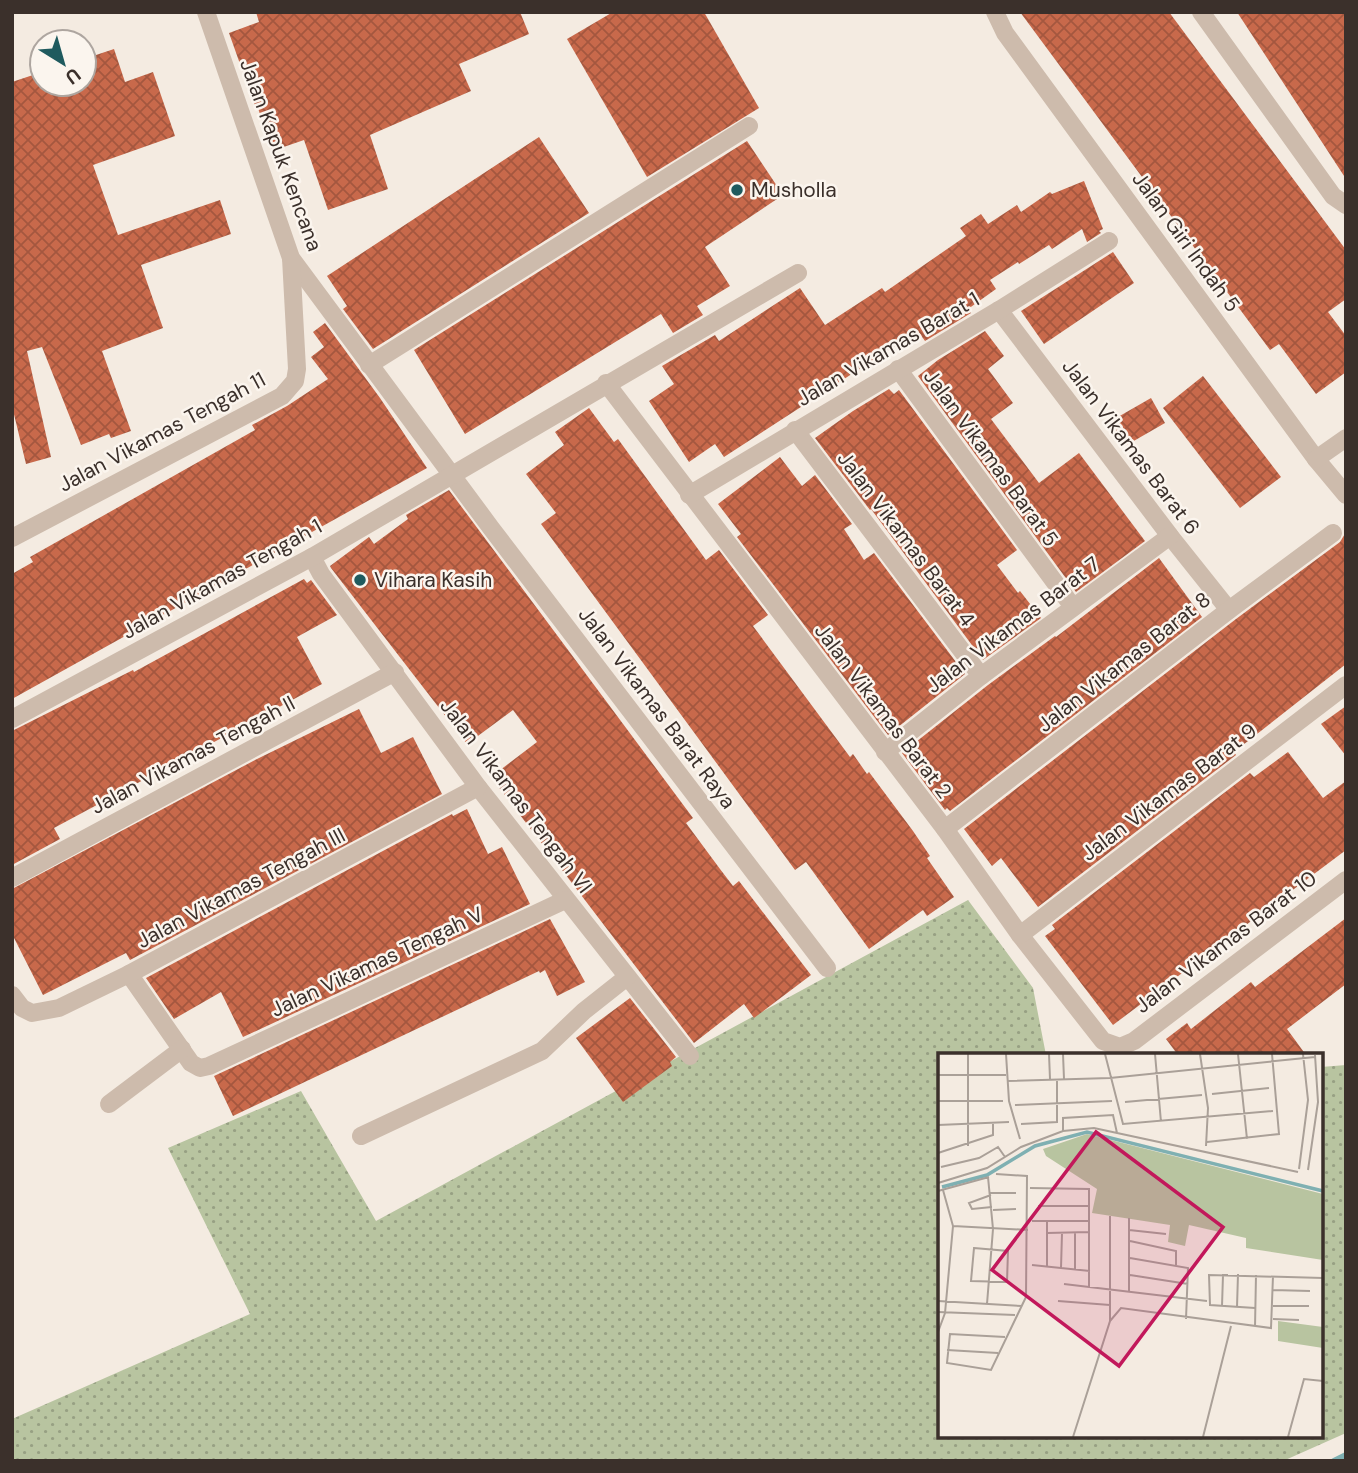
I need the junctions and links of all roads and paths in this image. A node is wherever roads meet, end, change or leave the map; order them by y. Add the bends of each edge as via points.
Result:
1 (206, 12) edge
2 (995, 12) edge
3 (1200, 12) edge
4 (749, 126) dead end
5 (1346, 205) edge
6 (1109, 241) dead end
7 (291, 258) junction
8 (798, 273) dead end
9 (999, 310) junction
10 (369, 365) junction
11 (898, 369) junction
12 (606, 383) junction
13 (795, 430) junction
14 (1346, 438) edge
15 (1316, 459) junction
16 (451, 475) junction
17 (689, 495) junction
18 (1346, 495) edge
19 (1333, 533) dead end
20 (1170, 536) junction
21 (12, 537) edge
22 (312, 557) junction
23 (1073, 607) junction
24 (1228, 610) junction
25 (395, 672) junction
26 (981, 676) junction
27 (1346, 685) edge
28 (12, 719) edge
29 (886, 752) junction
30 (478, 787) junction
31 (945, 830) junction
32 (12, 878) edge
33 (1346, 880) edge
34 (565, 900) junction
35 (1020, 934) junction
36 (827, 968) dead end
37 (129, 974) junction
38 (627, 977) junction
39 (17, 1001) edge
40 (1135, 1041) joint
41 (182, 1049) junction
42 (691, 1056) dead end
43 (109, 1104) dead end
44 (361, 1136) dead end

1 - 7 street, Jalan Kapuk Kencana
2 - 15 street, Jalan Giri Indah 5 via 1013,44
3 - 5 street via 1333,196
4 - 10 street
6 - 9 street, Jalan Vikamas Barat 1
7 - 10 street, Jalan Kapuk Kencana
7 - 21 street, Jalan Vikamas Tengah 11 via 297,369 295,381 282,396
8 - 12 street
9 - 11 street, Jalan Vikamas Barat 1
9 - 20 street, Jalan Vikamas Barat 6
10 - 16 street, Jalan Kapuk Kencana
11 - 13 street, Jalan Vikamas Barat 1
11 - 23 street, Jalan Vikamas Barat 5
12 - 16 street
12 - 17 street, Jalan Vikamas Barat 2
13 - 17 street, Jalan Vikamas Barat 1
13 - 26 street, Jalan Vikamas Barat 4
14 - 15 street
15 - 18 street, Jalan Giri Indah 5
16 - 22 street, Jalan Vikamas Tengah 1
16 - 36 street, Jalan Vikamas Barat Raya
17 - 29 street, Jalan Vikamas Barat 2
19 - 24 street, Jalan Vikamas Barat 8
20 - 23 street, Jalan Vikamas Barat 7
20 - 24 street, Jalan Vikamas Barat 6
22 - 25 street, Jalan Vikamas Tengah VI
22 - 28 street, Jalan Vikamas Tengah 1
23 - 26 street, Jalan Vikamas Barat 7
24 - 31 street, Jalan Vikamas Barat 8
25 - 30 street, Jalan Vikamas Tengah VI
25 - 32 street, Jalan Vikamas Tengah II
26 - 29 street, Jalan Vikamas Barat 7
27 - 35 street, Jalan Vikamas Barat 9
29 - 31 street, Jalan Vikamas Barat 2
30 - 34 street, Jalan Vikamas Tengah VI
30 - 37 street, Jalan Vikamas Tengah III
31 - 35 street, Jalan Vikamas Barat 2
33 - 40 street, Jalan Vikamas Barat 10
34 - 38 street, Jalan Vikamas Tengah VI
34 - 41 street, Jalan Vikamas Tengah V via 209,1066 191,1063
35 - 40 street, Jalan Vikamas Barat 2 via 1103,1041 1120,1047
37 - 39 street, Jalan Vikamas Tengah III via 60,1008 32,1013
37 - 41 street
38 - 42 street, Jalan Vikamas Tengah VI
38 - 44 street via 542,1051
41 - 43 street

